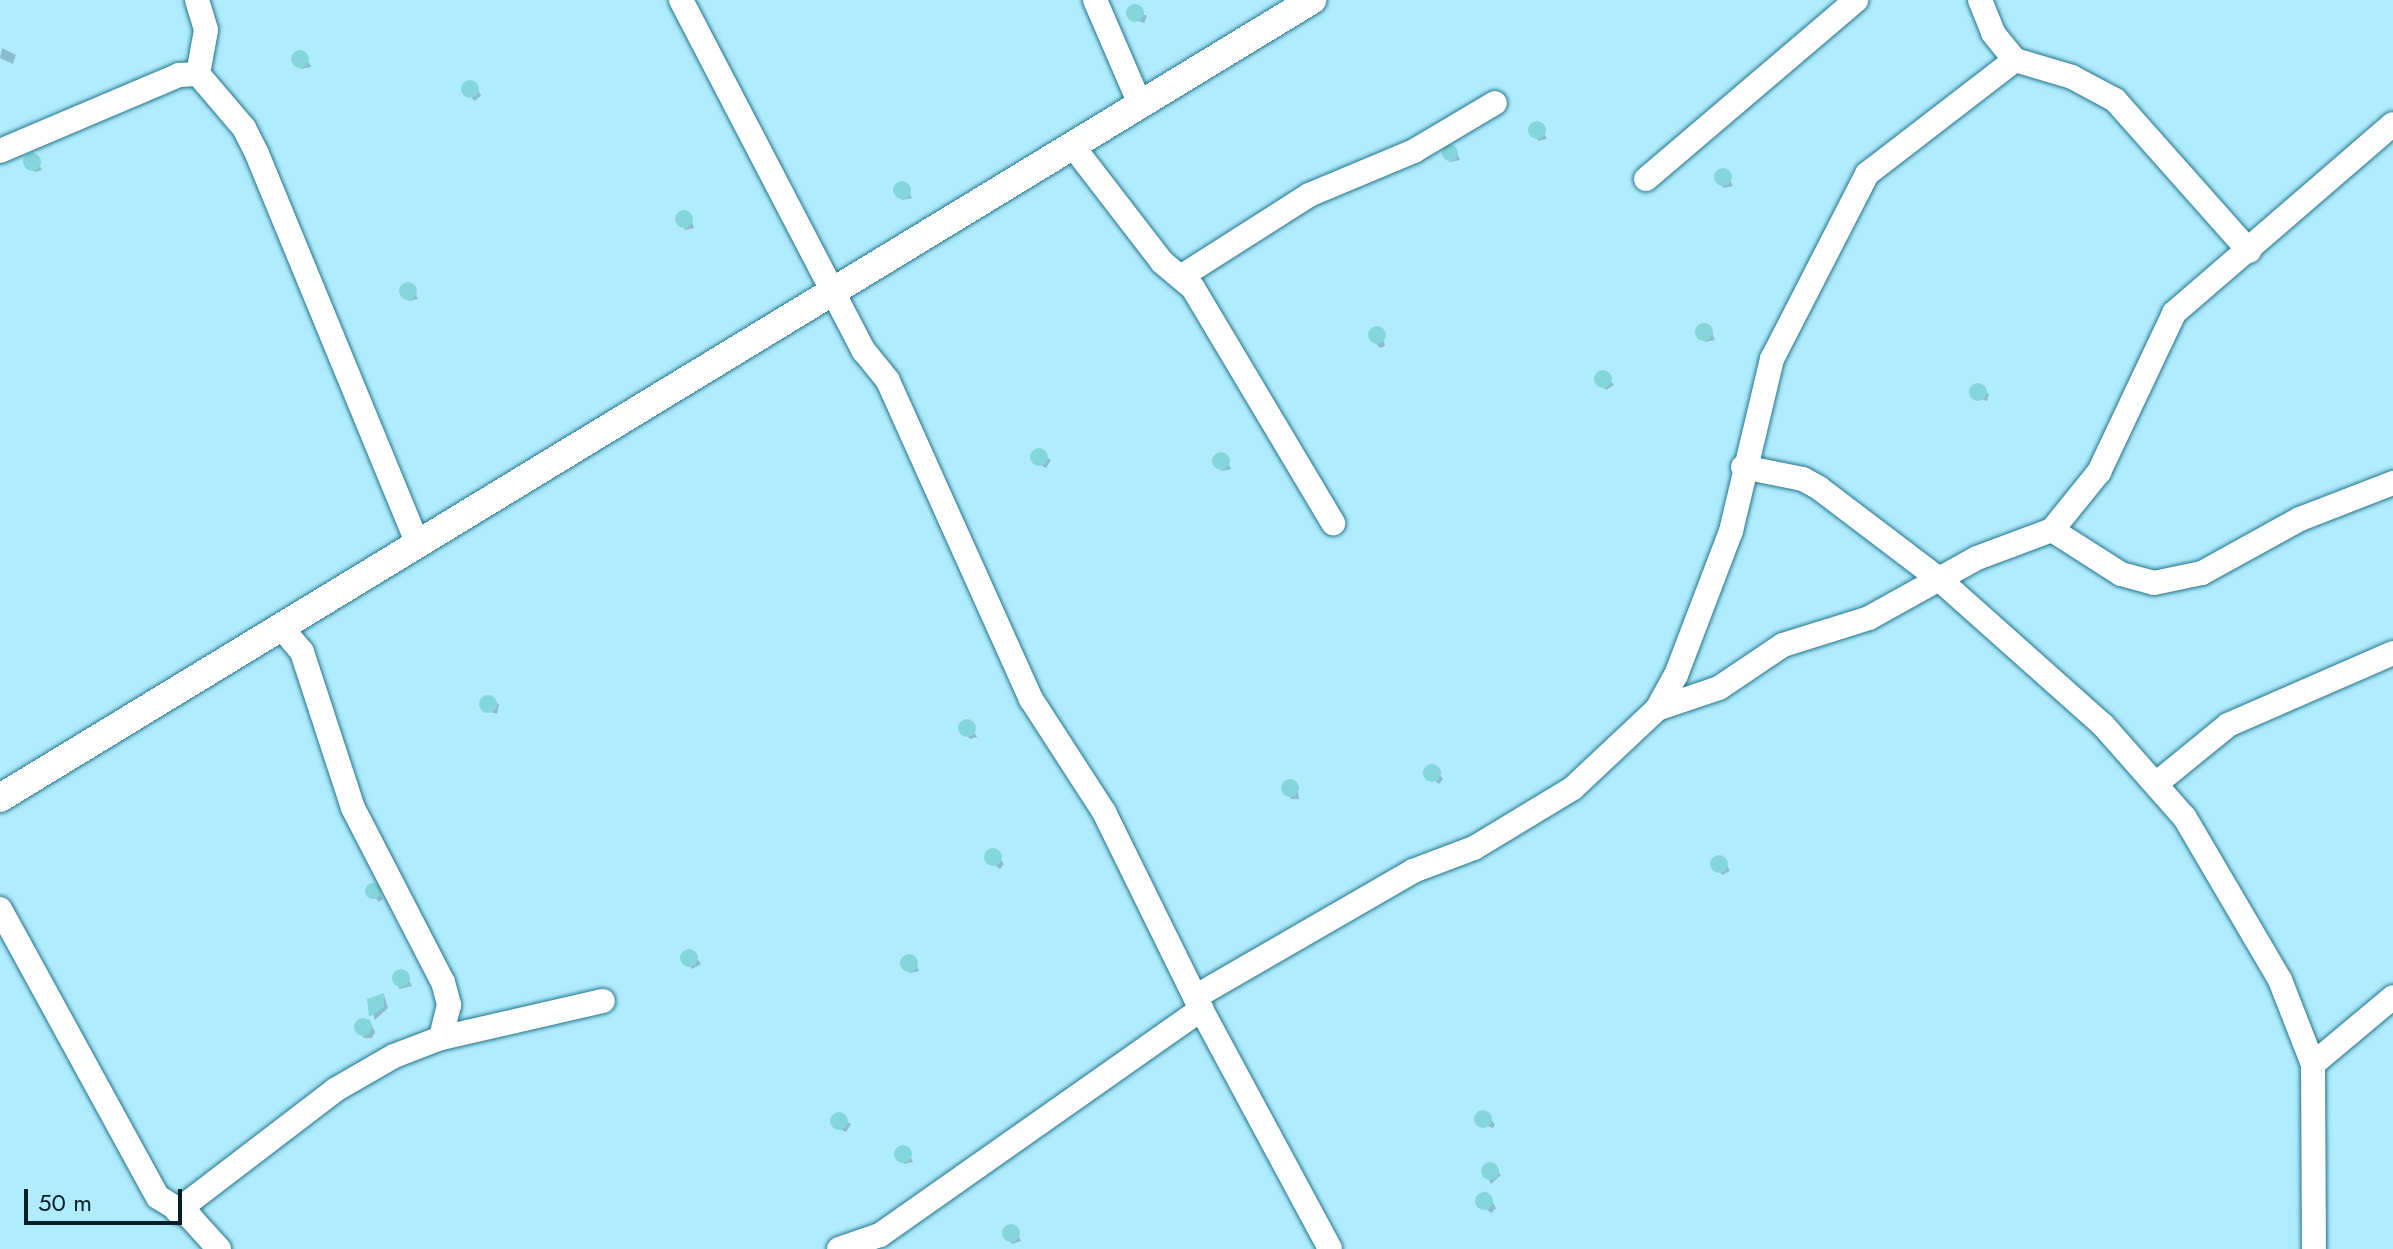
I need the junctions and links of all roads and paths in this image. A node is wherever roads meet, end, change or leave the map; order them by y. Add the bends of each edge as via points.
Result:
1 (197, 0) edge
2 (681, 0) edge
3 (1095, 0) edge
4 (1312, 0) edge
5 (1856, 0) edge
6 (1980, 0) edge
7 (2015, 60) junction
8 (198, 74) junction
9 (1495, 103) dead end
10 (1140, 104) junction
11 (2393, 124) edge
12 (1072, 145) junction
13 (0, 151) edge
14 (1646, 179) dead end
15 (2249, 251) junction
16 (1182, 276) junction
17 (833, 289) junction
18 (1743, 467) junction
19 (2393, 483) edge
20 (1333, 523) dead end
21 (2052, 530) junction
22 (418, 544) junction
23 (1939, 579) junction
24 (281, 627) junction
25 (2393, 653) edge
26 (1657, 709) junction
27 (2157, 783) junction
28 (0, 798) edge
29 (0, 909) edge
30 (2393, 997) edge
31 (603, 1001) dead end
32 (1198, 1003) junction
33 (441, 1038) junction
34 (2313, 1064) junction
35 (177, 1211) junction
36 (874, 1244) edge
37 (219, 1249) edge
38 (839, 1249) edge
39 (1330, 1249) edge
40 (2314, 1249) edge

1 - 8 street via 206,30
2 - 17 street
3 - 10 street
4 - 10 street
5 - 14 street
6 - 7 street via 1993,33
7 - 15 street via 2072,77 2115,100
7 - 18 street via 1867,174 1772,359
8 - 13 street via 179,75
8 - 22 street via 244,128 257,154
9 - 16 street via 1414,151 1309,195
10 - 12 street
11 - 15 street
12 - 16 street via 1162,262
12 - 17 street
15 - 21 street via 2174,313 2099,472
16 - 20 street
17 - 22 street
17 - 32 street via 864,351 888,381 1031,699 1104,812
18 - 23 street via 1803,479 1819,488
18 - 26 street via 1719,566
19 - 21 street via 2300,519 2202,573 2154,583 2121,574
21 - 23 street via 1977,558
22 - 24 street
23 - 26 street via 1869,618 1783,645 1719,688
23 - 27 street via 2103,725
24 - 28 street
24 - 33 street via 302,652 353,808 443,982 449,1005
25 - 27 street via 2228,725
26 - 32 street via 1573,788 1474,848 1413,871
27 - 34 street via 2239,903 2280,980
29 - 35 street via 122,1140 158,1197
30 - 34 street
31 - 33 street
32 - 36 street
32 - 39 street
33 - 35 street via 394,1056 335,1090
34 - 40 street
35 - 37 street
36 - 38 street

